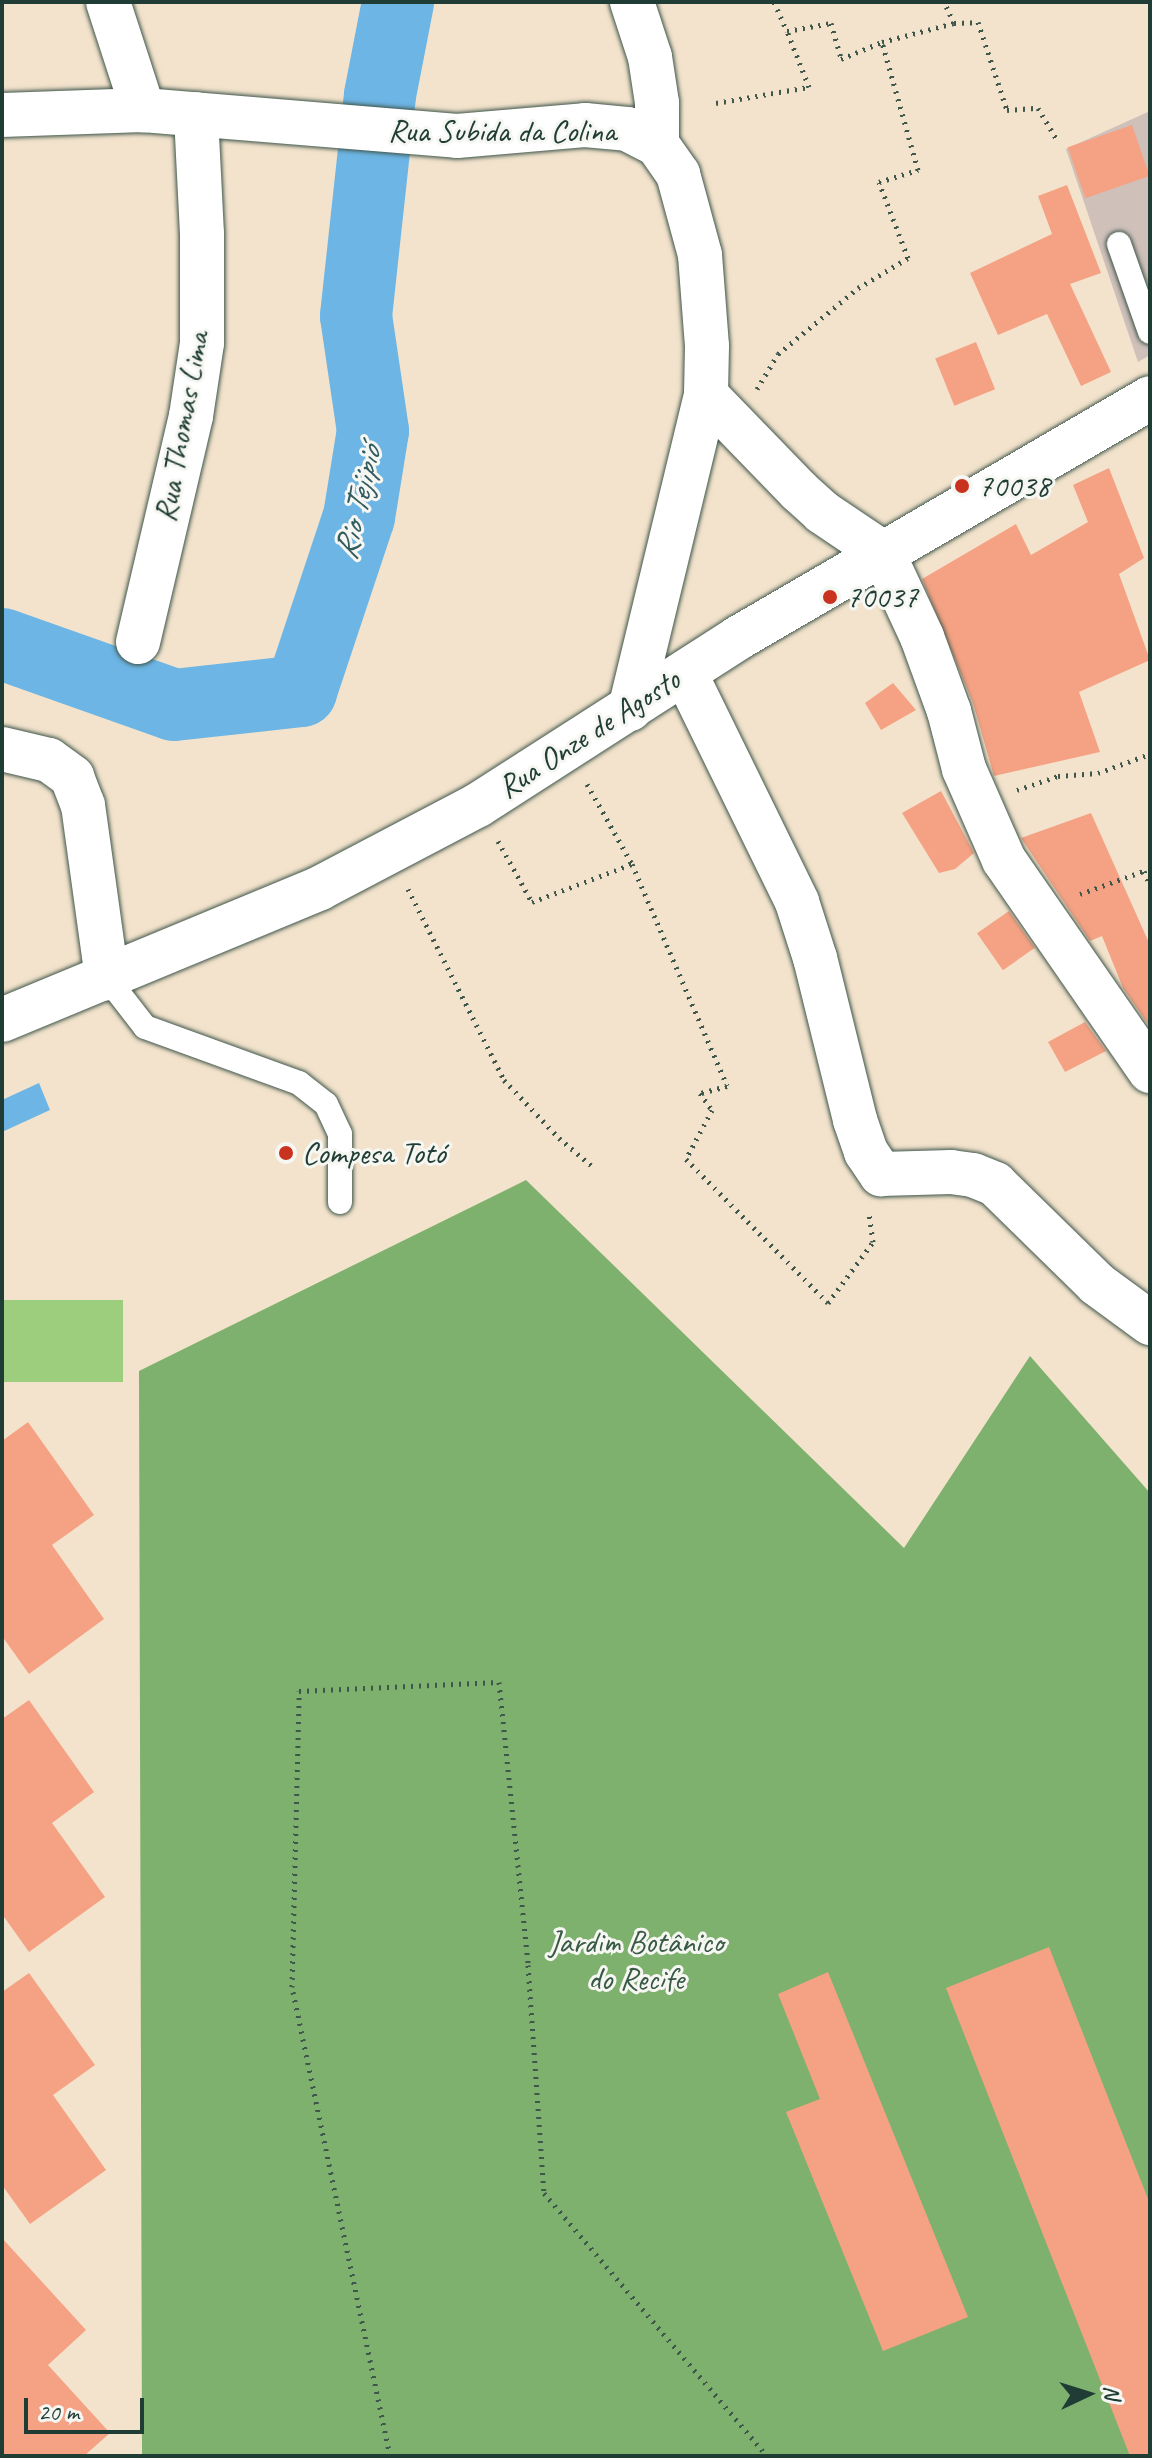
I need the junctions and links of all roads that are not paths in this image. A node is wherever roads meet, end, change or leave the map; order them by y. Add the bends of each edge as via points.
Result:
1 (108, 2) edge
2 (632, 2) edge
3 (143, 110) junction
4 (196, 114) junction
5 (2, 115) edge
6 (657, 144) junction
7 (1119, 244) dead end
8 (1150, 332) edge
9 (1150, 398) edge
10 (711, 399) junction
11 (883, 553) junction
12 (138, 642) dead end
13 (685, 673) junction
14 (630, 709) junction
15 (2, 749) edge
16 (107, 978) junction
17 (2, 1020) edge
18 (1150, 1071) edge
19 (340, 1202) dead end
20 (1150, 1323) edge

1 - 3 street
2 - 6 street via 650,57
3 - 4 street, Rua Subida da Colina
3 - 5 street, Rua Subida da Colina
4 - 6 street, Rua Subida da Colina via 457,136 585,125 627,129
4 - 12 street, Rua Thomas Lima via 202,343 191,416
6 - 10 street, Rua Subida da Colina via 678,174 700,255
7 - 8 lane
9 - 11 street, Rua Onze de Agosto
10 - 11 street via 822,512
10 - 14 street, Rua Subida da Colina
11 - 13 street, Rua Onze de Agosto
11 - 18 street via 922,637 978,803 1004,860
13 - 14 street, Rua Onze de Agosto
13 - 20 street via 797,902 855,1120 881,1174 951,1172 995,1184 1097,1284
14 - 16 street, Rua Onze de Agosto via 478,805 390,852 257,917
15 - 16 street via 49,760 72,777 83,805
16 - 17 street, Rua Onze de Agosto
16 - 19 lane via 145,1027 299,1083 326,1104 340,1134

